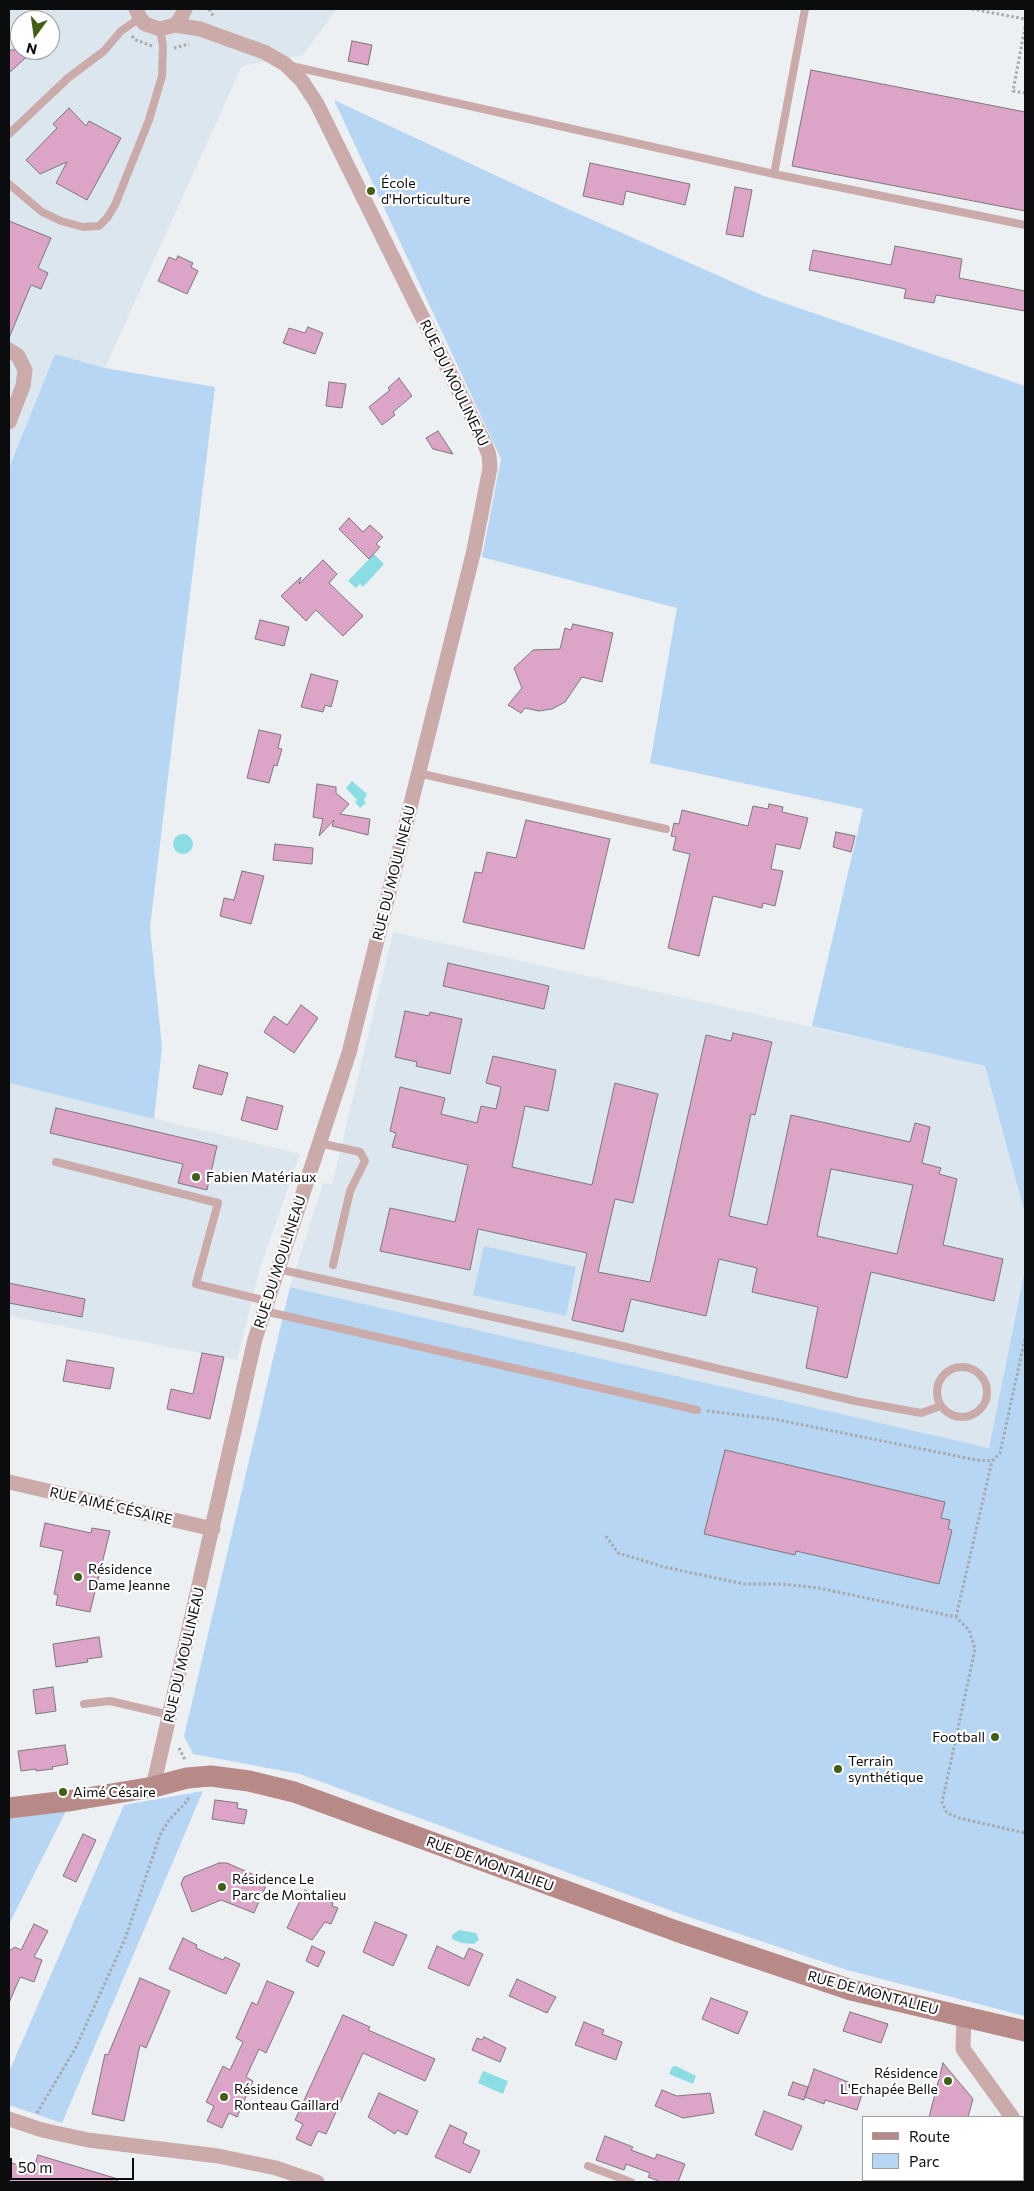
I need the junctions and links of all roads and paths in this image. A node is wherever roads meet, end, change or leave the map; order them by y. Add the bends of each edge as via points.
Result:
1 (185, 9) edge
2 (189, 9) edge
3 (805, 9) edge
4 (972, 9) edge
5 (138, 13) edge
6 (1025, 19) edge
7 (175, 25) junction
8 (1025, 27) edge
9 (160, 29) junction
10 (218, 35) junction
11 (285, 64) junction
12 (1025, 93) edge
13 (9, 134) edge
14 (774, 174) junction
15 (9, 184) edge
16 (1025, 225) edge
17 (9, 350) edge
18 (9, 422) edge
19 (418, 773) junction
20 (666, 828) dead end
21 (319, 1143) junction
22 (56, 1162) dead end
23 (333, 1265) dead end
24 (278, 1269) junction
25 (266, 1306) junction
26 (1025, 1338) edge
27 (941, 1406) junction
28 (696, 1410) joint
29 (992, 1461) junction
30 (9, 1482) edge
31 (213, 1529) junction
32 (606, 1536) dead end
33 (956, 1617) junction
34 (84, 1704) dead end
35 (171, 1715) junction
36 (178, 1740) dead end
37 (187, 1778) junction
38 (153, 1787) junction
39 (9, 1808) edge
40 (1025, 1832) edge
41 (964, 2017) junction
42 (1025, 2031) edge
43 (1011, 2116) edge
44 (9, 2119) edge
45 (29, 2126) junction
46 (588, 2166) dead end
47 (317, 2182) edge
48 (631, 2182) edge

1 - 7 street
2 - 10 street, RUE DU MOULINEAU
3 - 14 lane
4 - 6 path
5 - 9 street via 152,28
5 - 13 lane via 104,51 68,78
7 - 9 street
7 - 10 street, RUE DU MOULINEAU
8 - 12 path via 1013,91
9 - 15 lane via 162,76 155,102 115,205 103,222 99,226 83,227 61,221 42,212
10 - 11 street, RUE DU MOULINEAU via 264,52
11 - 14 lane
11 - 19 street, RUE DU MOULINEAU via 302,81 317,104 489,455 490,468 474,550
14 - 16 lane
17 - 18 street via 18,356 24,370 23,386
19 - 20 lane
19 - 21 street, RUE DU MOULINEAU via 349,1053
21 - 23 lane via 360,1152 365,1161 350,1191
21 - 24 street, RUE DU MOULINEAU
22 - 25 lane via 218,1203 196,1284
24 - 25 street, RUE DU MOULINEAU
24 - 27 lane via 855,1401 921,1413
25 - 28 lane
25 - 31 street, RUE DU MOULINEAU via 255,1339
26 - 29 path via 1000,1453
27 - 27 lane via 961,1417 976,1412 986,1400 982,1377 968,1367 951,1369 939,1381 937,1398
28 - 29 path via 774,1419
29 - 33 path
30 - 31 street, RUE AIMÉ CÉSAIRE
31 - 35 street, RUE DU MOULINEAU
32 - 33 path via 618,1553 664,1567 744,1584 819,1588
33 - 40 path via 969,1630 976,1649 942,1803 948,1813 959,1818
34 - 35 lane via 110,1701
35 - 38 street, RUE DU MOULINEAU
36 - 37 path via 186,1761
37 - 38 street, RUE DE MONTALIEU
37 - 41 street, RUE DE MONTALIEU via 211,1776 249,1780 294,1792 694,1938 852,1990
37 - 45 path via 188,1800 160,1835 125,1939 76,2049
38 - 39 street, RUE DE MONTALIEU
41 - 42 street, RUE DE MONTALIEU
41 - 43 street via 963,2049
44 - 45 street
45 - 47 street via 88,2140 218,2156 276,2168
46 - 48 lane

